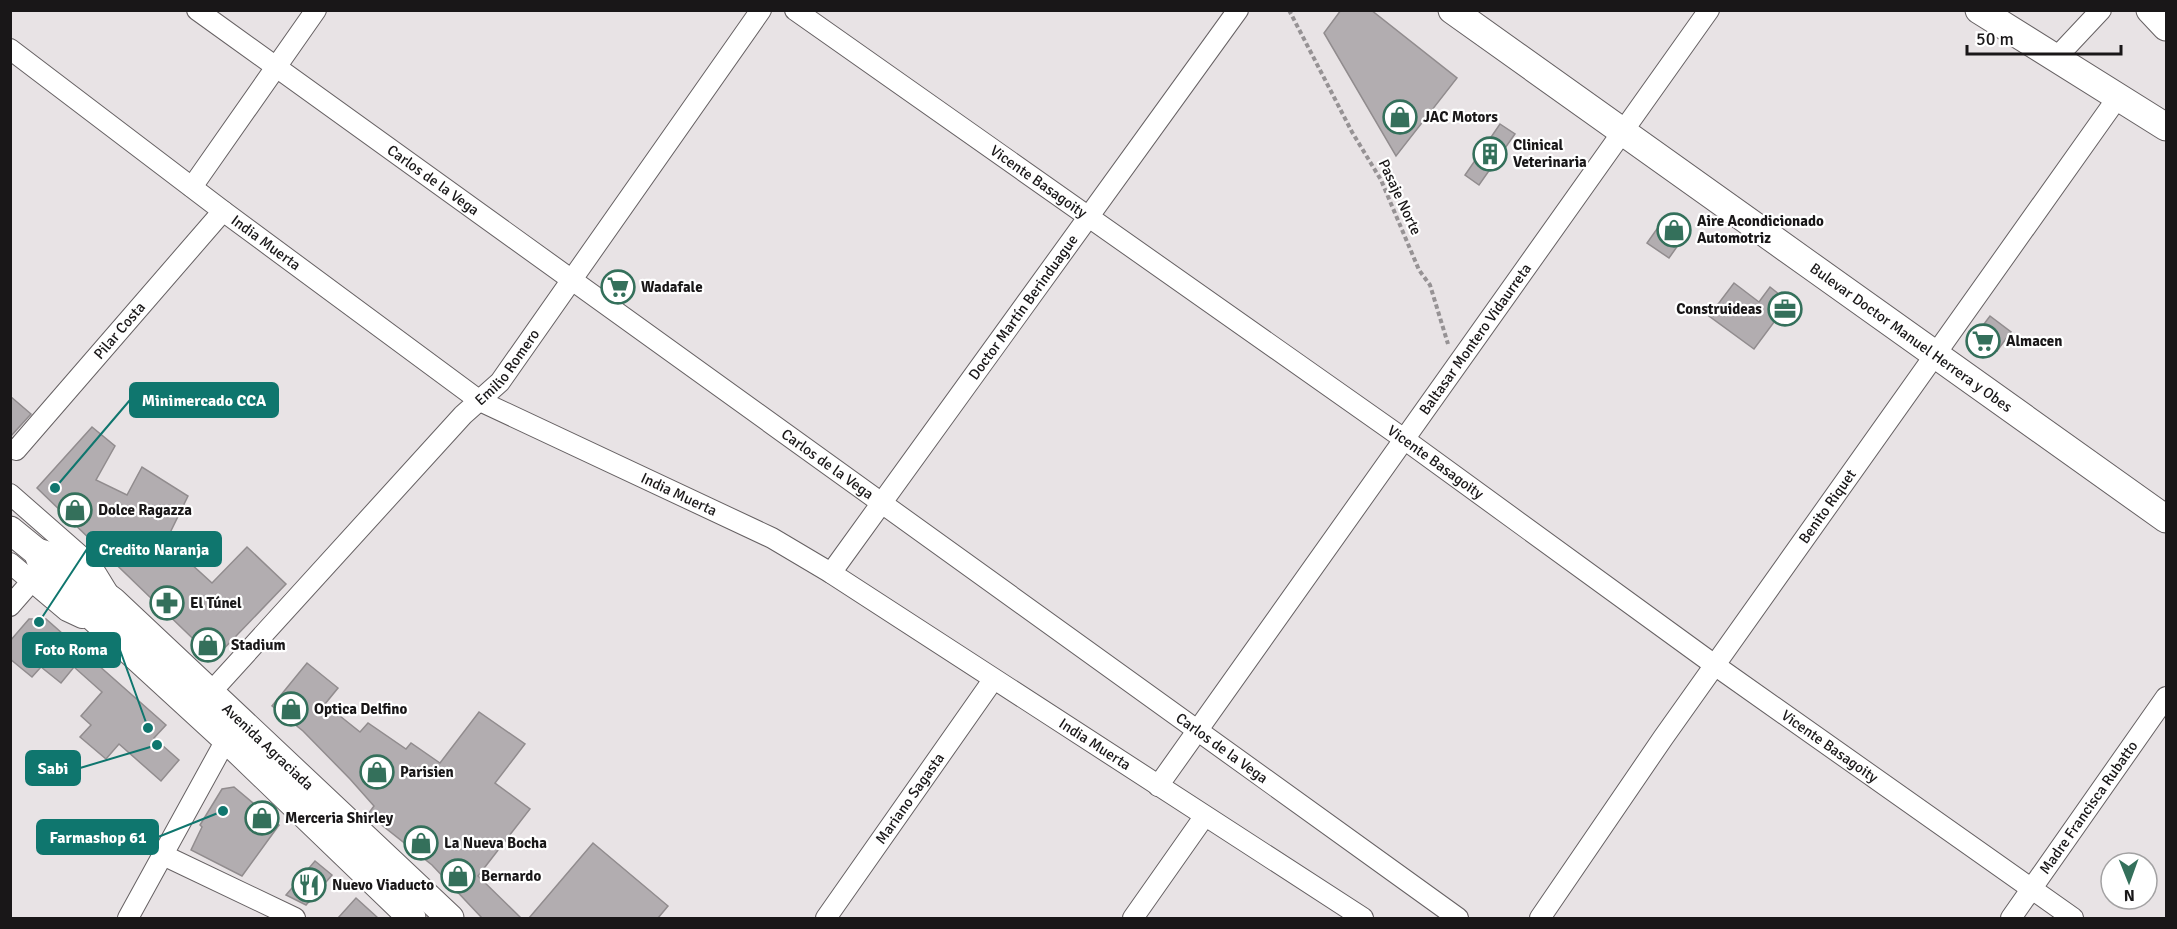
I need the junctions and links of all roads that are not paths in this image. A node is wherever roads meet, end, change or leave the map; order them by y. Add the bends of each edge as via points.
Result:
1 (197, 10) edge
2 (316, 10) edge
3 (761, 10) edge
4 (795, 10) edge
5 (1238, 10) edge
6 (1452, 10) edge
7 (1709, 10) edge
8 (1979, 10) edge
9 (2102, 10) edge
10 (2150, 10) edge
11 (2166, 27) edge
12 (10, 49) edge
13 (2055, 59) junction
14 (276, 68) junction
15 (2118, 98) junction
16 (2166, 127) edge
17 (1623, 130) junction
18 (192, 187) junction
19 (223, 211) junction
20 (1089, 216) junction
21 (572, 282) junction
22 (1935, 357) junction
23 (480, 401) junction
24 (1404, 439) junction
25 (16, 450) dead end
26 (10, 494) edge
27 (881, 504) junction
28 (2166, 519) edge
29 (10, 530) edge
30 (37, 552) junction
31 (10, 563) edge
32 (831, 573) junction
33 (31, 582) junction
34 (113, 601) junction
35 (10, 606) edge
36 (103, 628) junction
37 (1716, 666) junction
38 (993, 680) junction
39 (211, 692) junction
40 (2166, 697) edge
41 (237, 716) junction
42 (1196, 731) junction
43 (227, 740) junction
44 (1158, 786) junction
45 (1204, 816) junction
46 (163, 855) junction
47 (2031, 889) junction
48 (128, 918) edge
49 (295, 918) edge
50 (412, 918) edge
51 (450, 918) edge
52 (826, 918) edge
53 (1133, 918) edge
54 (1364, 918) edge
55 (1455, 918) edge
56 (1540, 918) edge
57 (2011, 918) edge
58 (2073, 918) edge

1 - 14 street, Carlos de la Vega
2 - 14 street
3 - 21 street, Emilio Romero
4 - 20 street, Vicente Basagoity
5 - 20 street, Doctor Martín Berinduague
6 - 17 street, Bulevar Doctor Manuel Herrera y Obes
7 - 17 street, Baltasar Montero Vidaurreta
8 - 13 street
9 - 13 street
10 - 11 street
12 - 18 street, India Muerta
13 - 15 street
14 - 18 street
14 - 21 street, Carlos de la Vega
15 - 16 street
15 - 22 street, Benito Riquet
17 - 22 street, Bulevar Doctor Manuel Herrera y Obes
17 - 24 street, Baltasar Montero Vidaurreta
18 - 19 street, India Muerta
19 - 23 street, India Muerta
19 - 25 street, Pilar Costa
20 - 24 street, Vicente Basagoity
20 - 27 street, Doctor Martín Berinduague
21 - 23 street, Emilio Romero via 500,382
21 - 27 street, Carlos de la Vega
22 - 28 street, Bulevar Doctor Manuel Herrera y Obes
22 - 37 street, Benito Riquet
23 - 32 street, India Muerta via 772,538
23 - 39 street, Emilio Romero
24 - 37 street, Vicente Basagoity
24 - 42 street, Baltasar Montero Vidaurreta
26 - 34 street, Avenida Agraciada via 91,565
27 - 32 street, Doctor Martín Berinduague
27 - 42 street, Carlos de la Vega
29 - 30 street, Avenida Agraciada
30 - 34 street, Avenida Agraciada via 54,557
30 - 36 street, Avenida Agraciada via 46,574
31 - 33 street, Avenida Agraciada
32 - 38 street, India Muerta
33 - 35 street
33 - 36 street, Avenida Agraciada via 67,611
34 - 39 street, Avenida Agraciada
36 - 43 street, Avenida Agraciada
37 - 47 street, Vicente Basagoity
37 - 56 street, Benito Riquet
38 - 44 street, India Muerta
38 - 52 street, Mariano Sagasta
39 - 41 street, Avenida Agraciada
40 - 47 street, Madre Francisca Rubatto
41 - 43 street
41 - 51 street, Avenida Agraciada
42 - 44 street, Baltasar Montero Vidaurreta
42 - 55 street, Carlos de la Vega
43 - 46 street
43 - 50 street, Avenida Agraciada
44 - 45 street, India Muerta
45 - 53 street
45 - 54 street, India Muerta
46 - 48 street
46 - 49 street
47 - 57 street, Madre Francisca Rubatto
47 - 58 street, Vicente Basagoity

